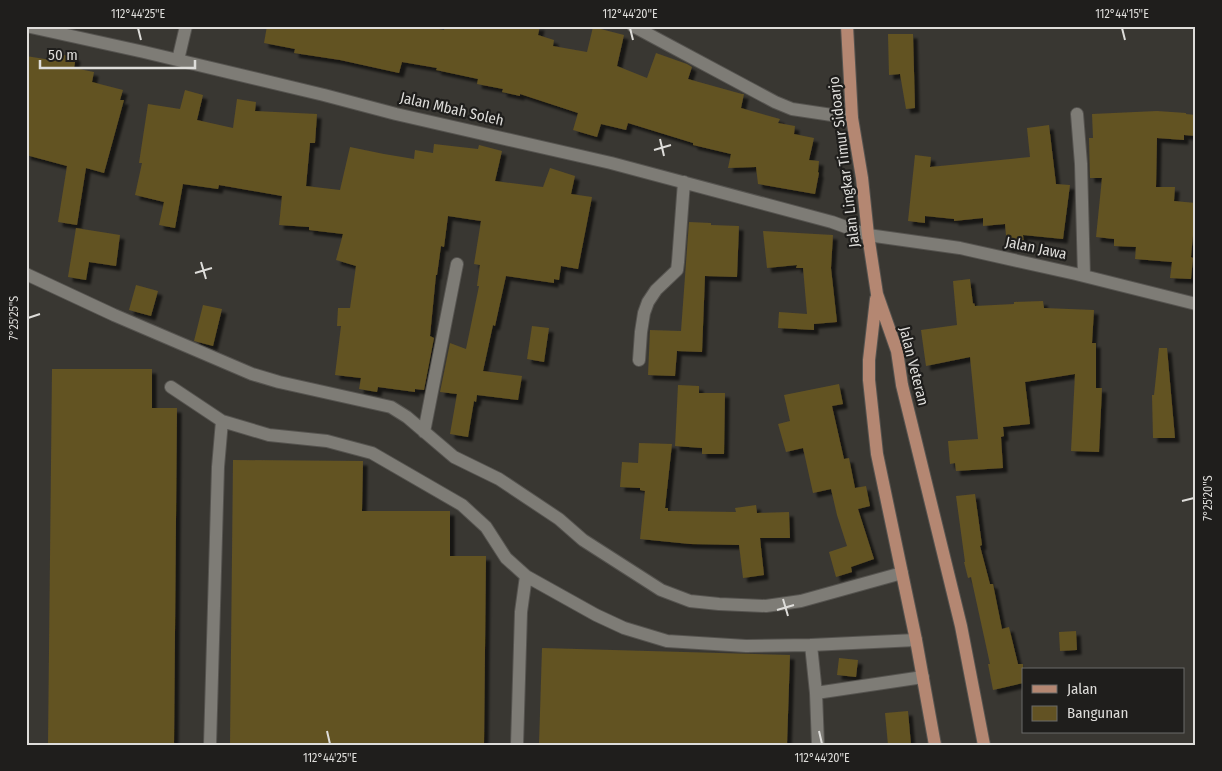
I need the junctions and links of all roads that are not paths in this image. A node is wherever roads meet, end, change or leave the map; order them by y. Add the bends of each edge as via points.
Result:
1 (26, 26) edge
2 (186, 26) edge
3 (633, 26) edge
4 (847, 26) edge
5 (178, 60) junction
6 (1077, 114) dead end
7 (852, 118) junction
8 (684, 182) junction
9 (868, 235) junction
10 (457, 264) dead end
11 (26, 274) edge
12 (1084, 276) junction
13 (877, 294) junction
14 (1196, 304) edge
15 (639, 360) dead end
16 (171, 387) dead end
17 (222, 421) junction
18 (424, 432) junction
19 (902, 573) junction
20 (526, 576) junction
21 (916, 640) junction
22 (811, 645) junction
23 (923, 677) junction
24 (816, 693) junction
25 (210, 745) edge
26 (517, 745) edge
27 (818, 745) edge
28 (935, 745) edge
29 (984, 745) edge

1 - 5 street, Jalan Mbah Soleh
2 - 5 street
3 - 7 street via 775,102 792,109
4 - 7 main road, Jalan Lingkar Timur Sidoarjo
5 - 8 street, Jalan Mbah Soleh
6 - 12 street
7 - 9 main road, Jalan Lingkar Timur Sidoarjo
8 - 9 street, Jalan Mbah Soleh via 832,222
8 - 15 street via 677,270 648,302
9 - 12 street, Jalan Jawa via 960,248
9 - 13 main road, Jalan Lingkar Timur Sidoarjo
10 - 18 street
11 - 18 street via 252,374 391,407
12 - 14 street, Jalan Jawa
13 - 19 main road, Jalan Veteran via 869,380 877,454
13 - 29 main road, Jalan Veteran via 897,351 914,438 961,626
16 - 17 street
17 - 20 street via 269,435 326,441 372,453 462,505 486,528 506,558
17 - 25 street via 217,477
18 - 19 street via 454,457 498,479 559,519 598,550 661,590 690,601 766,606 801,601
19 - 21 main road, Jalan Veteran
20 - 22 street via 624,628 667,640 746,646
20 - 26 street via 521,612
21 - 22 street
21 - 23 main road, Jalan Veteran
22 - 24 street
23 - 24 street
23 - 28 main road, Jalan Veteran
24 - 27 street

